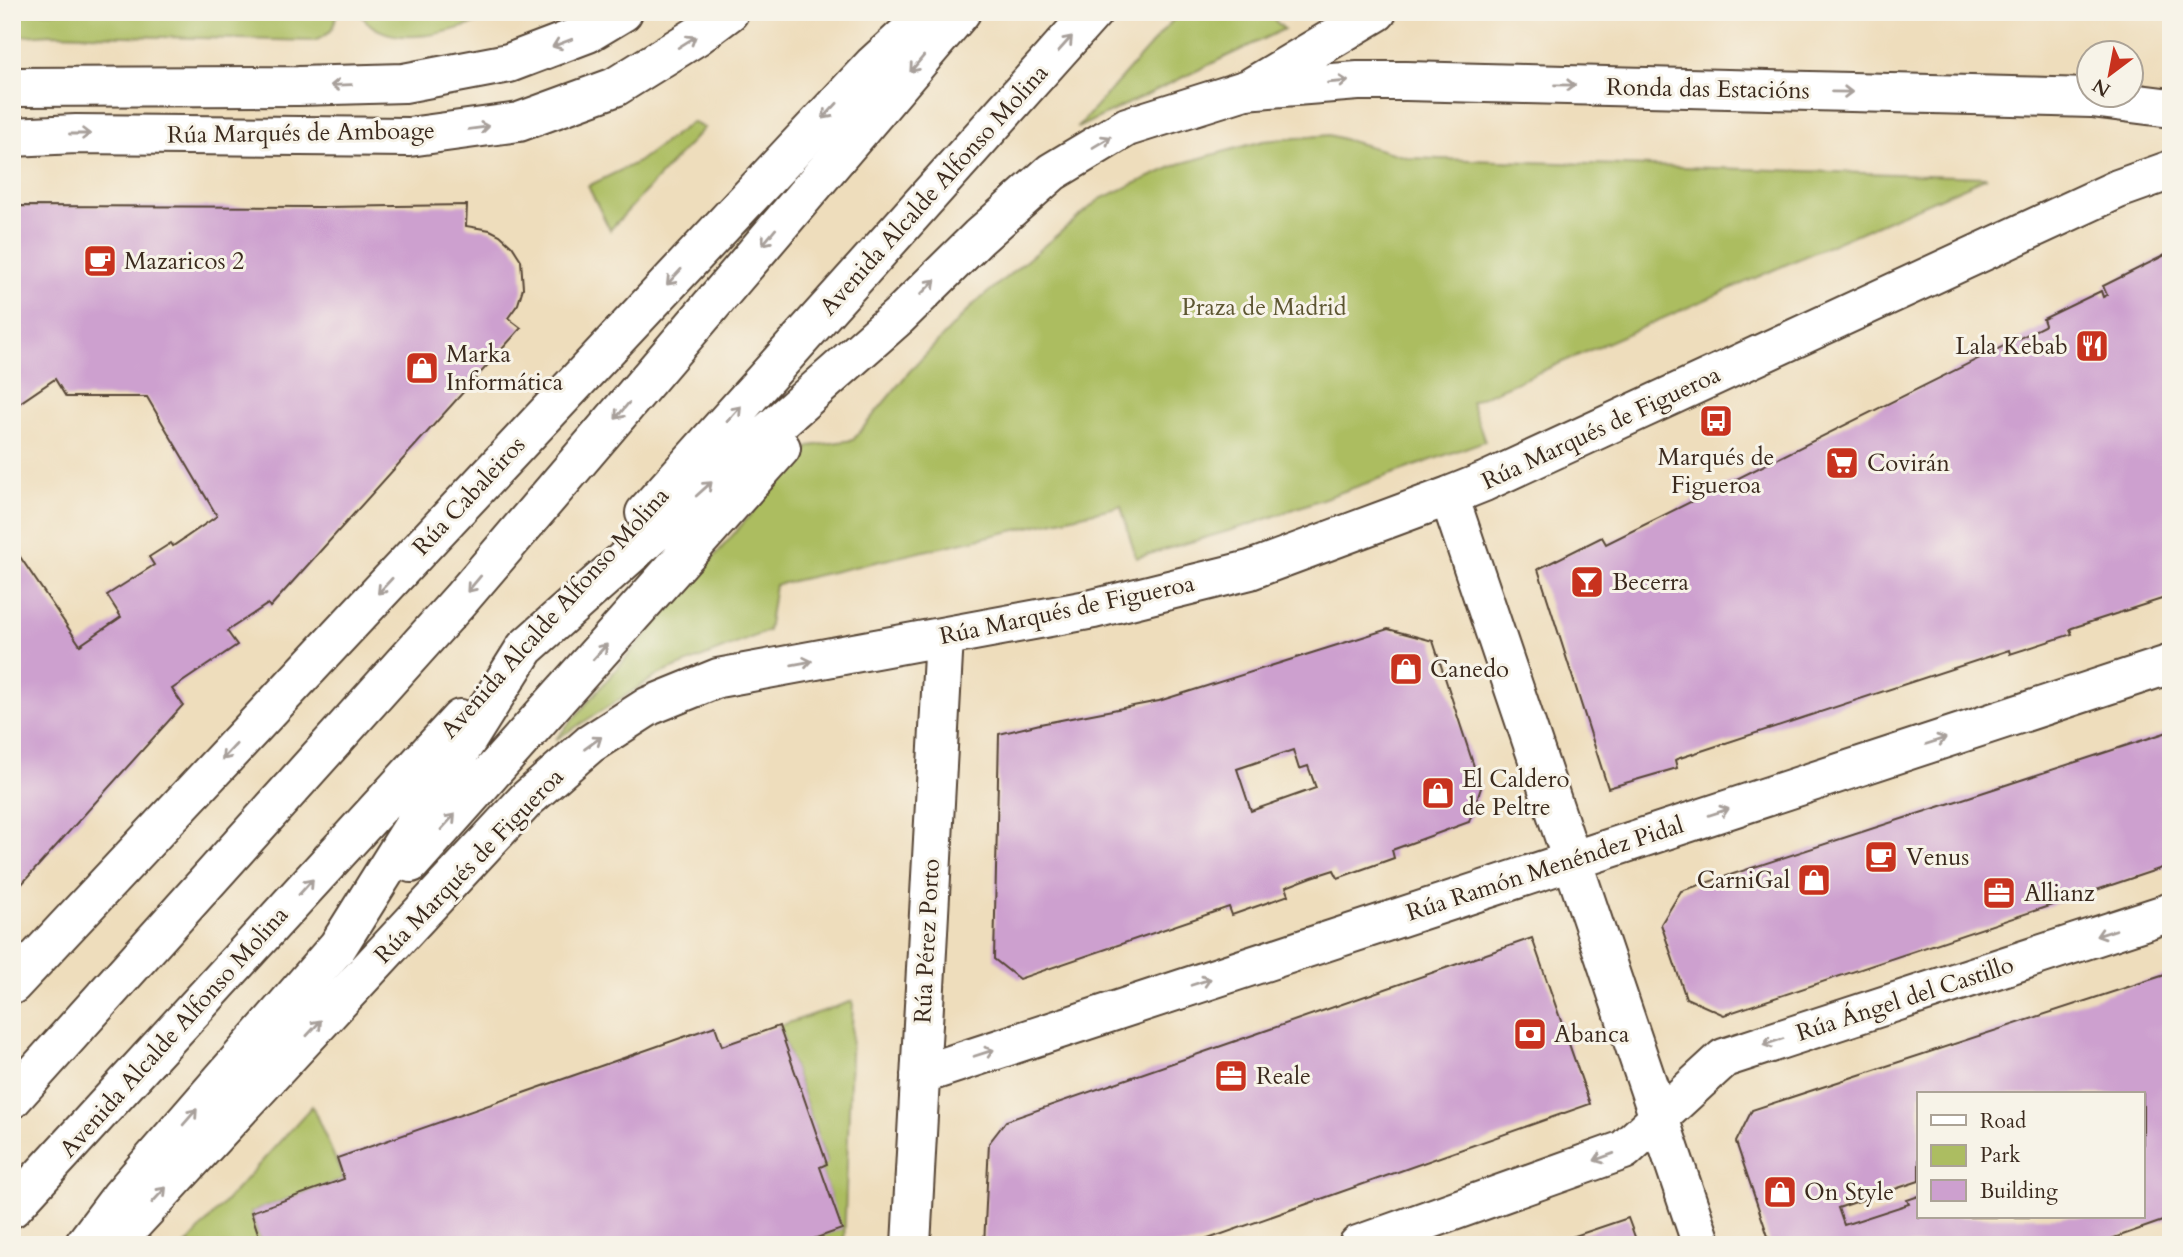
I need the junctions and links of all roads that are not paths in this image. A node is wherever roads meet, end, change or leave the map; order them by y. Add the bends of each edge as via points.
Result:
1 (623, 12) edge
2 (729, 12) edge
3 (931, 12) edge
4 (961, 12) edge
5 (1093, 12) edge
6 (1377, 12) edge
7 (12, 87) edge
8 (1245, 90) junction
9 (2171, 108) edge
10 (12, 137) edge
11 (2171, 170) edge
12 (899, 316) junction
13 (1449, 496) junction
14 (944, 637) junction
15 (525, 648) junction
16 (2171, 664) edge
17 (1572, 861) junction
18 (2171, 912) edge
19 (338, 946) junction
20 (12, 985) edge
21 (920, 1075) junction
22 (12, 1099) edge
23 (1659, 1118) junction
24 (12, 1208) edge
25 (84, 1245) edge
26 (113, 1245) edge
27 (911, 1245) edge
28 (1358, 1245) edge
29 (1702, 1245) edge

1 -> 7 main road, Rúa Marqués de Amboage via 588,33 509,63 404,83
10 -> 2 main road, Rúa Marqués de Amboage via 409,137 519,122 615,87
3 -> 20 main road, Rúa Cabaleiros via 873,65
4 -> 22 main road via 461,599
15 -> 5 main road, Avenida Alcalde Alfonso Molina
6 - 8 main road
8 -> 9 main road, Ronda das Estacións via 1420,81 2092,98
12 -> 8 main road via 1052,172 1127,127
11 - 13 main road, Rúa Marqués de Figueroa via 2118,189
15 -> 12 main road
19 -> 12 main road
13 - 14 main road, Rúa Marqués de Figueroa via 1250,570 1093,609
13 - 17 main road
14 - 21 main road, Rúa Pérez Porto
26 -> 14 main road, Rúa Marqués de Figueroa via 527,799 590,744 649,706 718,678
15 - 19 main road
24 -> 15 main road, Avenida Alcalde Alfonso Molina
17 -> 16 main road, Rúa Ramón Menéndez Pidal
21 -> 17 main road, Rúa Ramón Menéndez Pidal
17 - 23 main road
18 -> 23 main road, Rúa Ángel del Castillo via 1724,1058
25 -> 19 main road
21 - 27 main road, Rúa Pérez Porto
23 -> 28 main road, Rúa Ángel del Castillo via 1624,1150
23 - 29 main road

